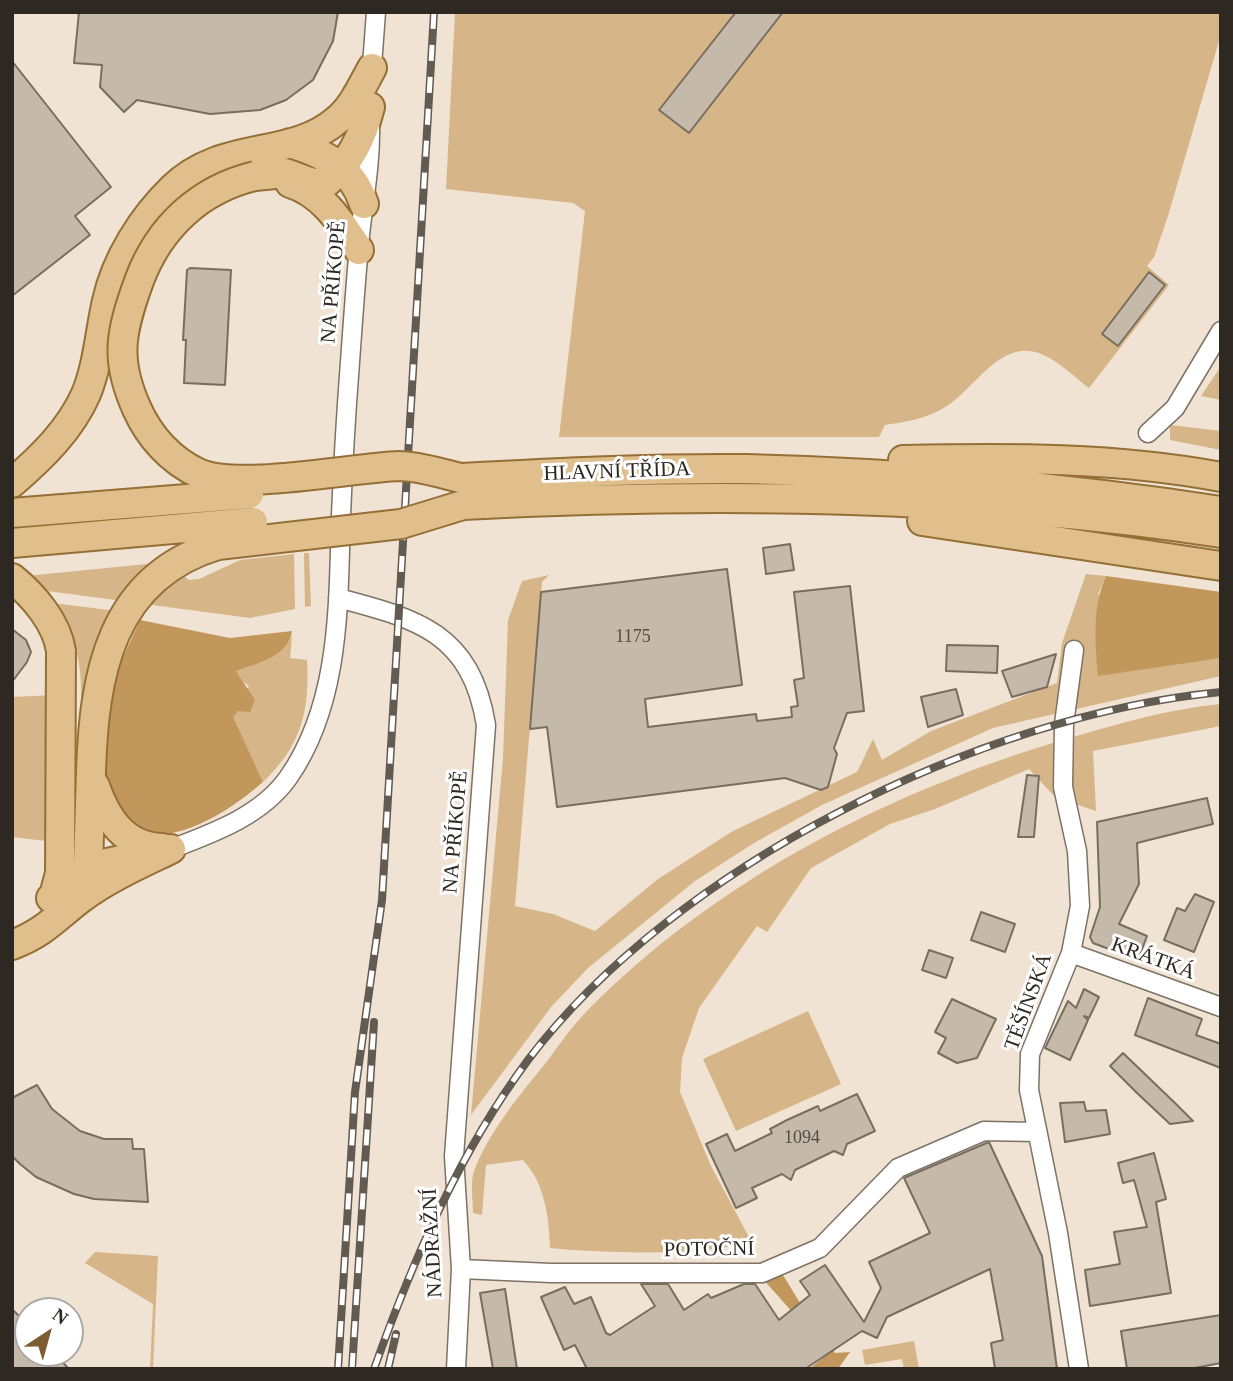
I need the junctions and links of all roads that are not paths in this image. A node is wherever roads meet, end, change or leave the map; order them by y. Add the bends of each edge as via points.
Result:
1 (376, 12) edge
2 (372, 68) junction
3 (370, 107) junction
4 (290, 143) junction
5 (344, 167) junction
6 (284, 177) junction
7 (364, 204) junction
8 (359, 250) junction
9 (1221, 331) edge
10 (1148, 433) dead end
11 (897, 467) junction
12 (1221, 477) edge
13 (12, 482) edge
14 (667, 483) junction
15 (462, 492) junction
16 (896, 511) junction
17 (1221, 511) edge
18 (12, 513) edge
19 (1221, 533) edge
20 (12, 543) edge
21 (1221, 566) edge
22 (12, 578) edge
23 (338, 598) junction
24 (1074, 650) dead end
25 (91, 774) junction
26 (61, 841) junction
27 (172, 849) junction
28 (88, 867) junction
29 (124, 871) junction
30 (67, 896) junction
31 (12, 928) edge
32 (12, 945) edge
33 (1071, 953) junction
34 (1221, 1007) edge
35 (1036, 1132) junction
36 (454, 1156) joint
37 (461, 1269) junction
38 (456, 1369) edge
39 (1079, 1369) edge

1 - 2 street, NA PŘÍKOPĚ
2 - 3 street, NA PŘÍKOPĚ
2 - 4 main road via 339,119
3 - 5 main road via 362,137
3 - 7 street, NA PŘÍKOPĚ
4 - 5 main road
4 - 13 main road via 205,164 174,187 142,224 107,298 86,393 59,437
5 - 6 main road via 327,183
5 - 7 main road
6 - 8 main road via 324,204
6 - 15 main road, bridge via 255,176 227,182 198,199 172,224 147,260 125,320 121,354 146,429 180,462 218,478 402,466
7 - 8 street, NA PŘÍKOPĚ
8 - 23 street, NA PŘÍKOPĚ
9 - 10 street via 1175,408
11 - 12 main road via 1010,458 1118,462
11 - 14 main road via 797,453 741,453
11 - 17 main road
14 - 15 main road, HLAVNÍ TŘÍDA
14 - 16 main road via 739,511
15 - 18 main road, HLAVNÍ TŘÍDA, bridge
15 - 20 main road, bridge
15 - 25 main road, bridge via 401,524 218,545 165,571 127,612 105,656 95,695
16 - 19 main road via 1048,511
16 - 21 main road
22 - 26 main road via 40,607 60,643
23 - 27 street, NA PŘÍKOPĚ via 326,690 310,737 289,777 257,808
23 - 36 street, NA PŘÍKOPĚ via 398,614 440,635 464,661 484,710 486,757
24 - 33 street, TĚŠÍNSKÁ via 1064,724 1063,787 1077,851 1080,906
25 - 27 main road via 106,812 121,833 146,847
25 - 28 main road
26 - 28 main road via 72,857
26 - 30 main road via 60,873
27 - 28 main road
27 - 29 main road
28 - 29 main road
28 - 30 main road
29 - 30 main road
30 - 31 main road
30 - 32 main road via 40,933
33 - 34 street, KRÁTKÁ
33 - 35 street, TĚŠÍNSKÁ via 1030,1054 1029,1090
35 - 37 street, POTOČNÍ via 984,1131 898,1168 820,1248 761,1273
35 - 39 street, TĚŠÍNSKÁ via 1058,1233
36 - 37 street, NÁDRAŽNÍ
37 - 38 street, NÁDRAŽNÍ

